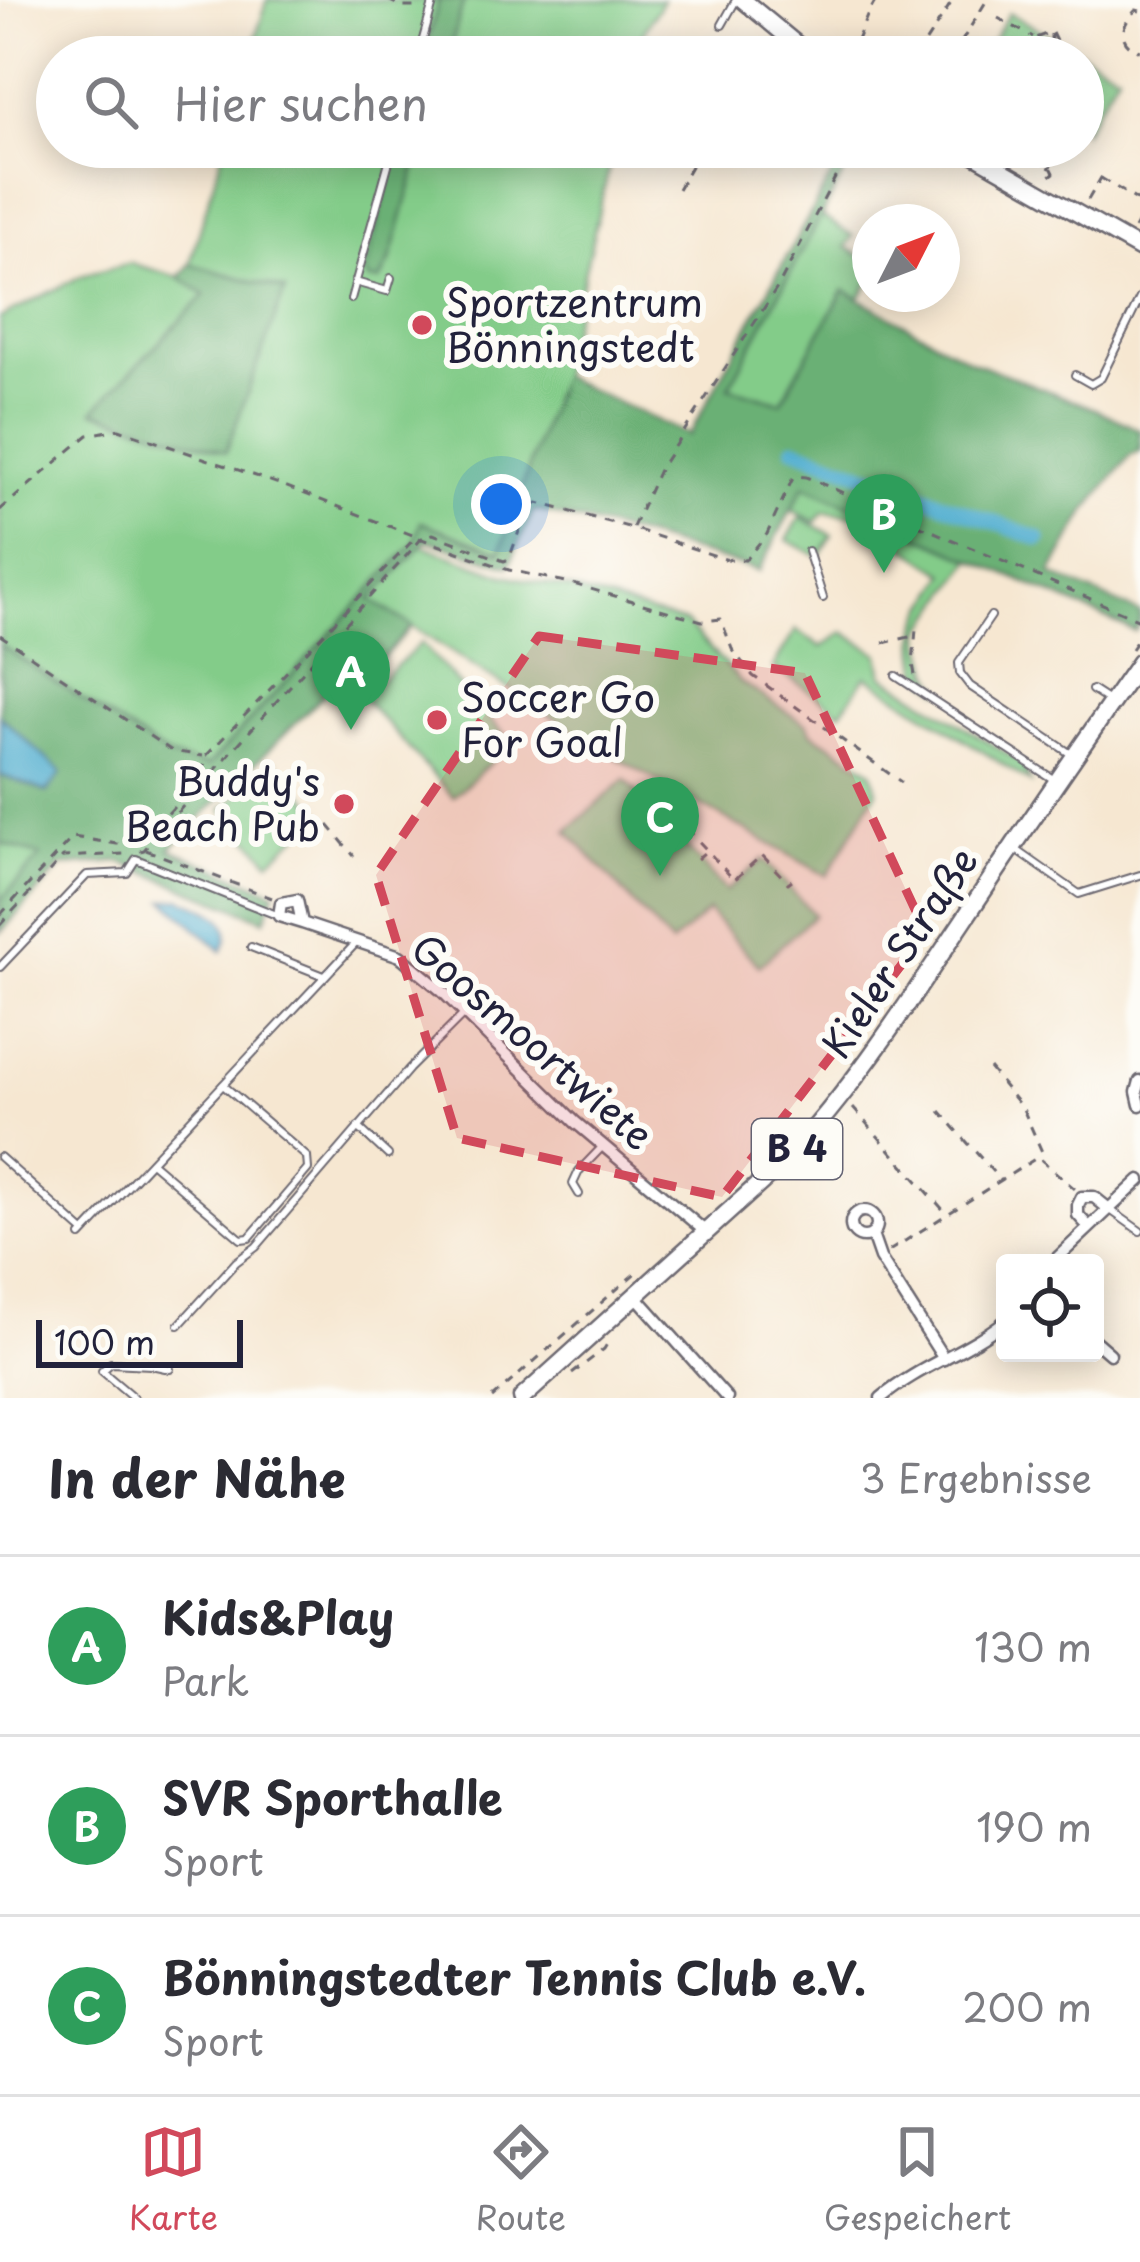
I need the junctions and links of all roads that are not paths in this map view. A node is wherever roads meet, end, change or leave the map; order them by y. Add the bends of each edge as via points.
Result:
1 (740, 0) edge
2 (433, 1) edge
3 (722, 25) dead end
4 (424, 36) edge
5 (785, 36) edge
6 (387, 168) edge
7 (998, 168) edge
8 (1140, 249) edge
9 (391, 278) dead end
10 (356, 282) junction
11 (1140, 298) edge
12 (351, 299) dead end
13 (1075, 375) dead end
14 (808, 551) dead end
15 (823, 598) dead end
16 (991, 616) dead end
17 (1131, 662) edge
18 (896, 676) dead end
19 (1092, 690) dead end
20 (1112, 703) junction
21 (1074, 756) junction
22 (1056, 781) junction
23 (1012, 847) junction
24 (1140, 875) edge
25 (280, 909) junction
26 (302, 923) junction
27 (357, 942) junction
28 (251, 946) dead end
29 (0, 967) edge
30 (325, 976) junction
31 (464, 1014) junction
32 (1140, 1081) edge
33 (223, 1085) junction
34 (1140, 1105) edge
35 (358, 1127) junction
36 (603, 1146) junction
37 (388, 1155) dead end
38 (0, 1157) edge
39 (151, 1162) junction
40 (1140, 1180) edge
41 (579, 1194) dead end
42 (1109, 1209) junction
43 (1088, 1226) junction
44 (706, 1232) junction
45 (1140, 1232) edge
46 (872, 1235) dead end
47 (1061, 1254) edge
48 (636, 1296) junction
49 (179, 1325) dead end
50 (996, 1327) edge
51 (1104, 1349) edge
52 (1110, 1354) dead end
53 (944, 1359) junction
54 (170, 1370) dead end
55 (134, 1398) edge
56 (522, 1398) edge
57 (727, 1398) edge
58 (881, 1398) edge

1 - 3 lane
1 - 5 main road
2 - 4 lane
6 - 10 lane
7 - 8 main road
9 - 10 lane via 387,291
10 - 12 lane
11 - 13 lane via 1101,378 1091,384
14 - 15 lane
16 - 21 lane via 959,663 960,674
17 - 20 main road, Kieler Straße / B 4
18 - 22 lane
19 - 20 lane
20 - 21 main road, Kieler Straße / B 4
21 - 22 main road, Kieler Straße / B 4
22 - 23 main road, Kieler Straße / B 4
23 - 24 lane via 1079,894
23 - 44 main road, Kieler Straße / B 4 via 834,1108
25 - 26 street, Goosmoortwiete
25 - 26 street, Goosmoortwiete via 297,900
25 - 29 lane via 136,859 127,873 87,874
26 - 27 street, Goosmoortwiete
27 - 30 lane
27 - 31 street, Goosmoortwiete via 400,956
28 - 30 lane
30 - 33 lane
31 - 35 lane
31 - 36 street, Goosmoortwiete
32 - 34 street
33 - 39 lane
33 - 39 lane via 307,1157 308,1169 249,1238
35 - 37 lane
35 - 49 lane
36 - 41 lane via 579,1171
36 - 44 street, Goosmoortwiete
38 - 39 lane via 83,1234
40 - 42 street
42 - 43 street
42 - 43 street via 1094,1197 1079,1201 1078,1216
42 - 45 lane
43 - 47 street
44 - 48 main road, Kieler Straße / B 4
46 - 53 street
48 - 56 main road, Kieler Straße / B 4
48 - 57 street
50 - 53 street
51 - 52 street
53 - 58 street
54 - 55 lane via 110,1363 102,1371

